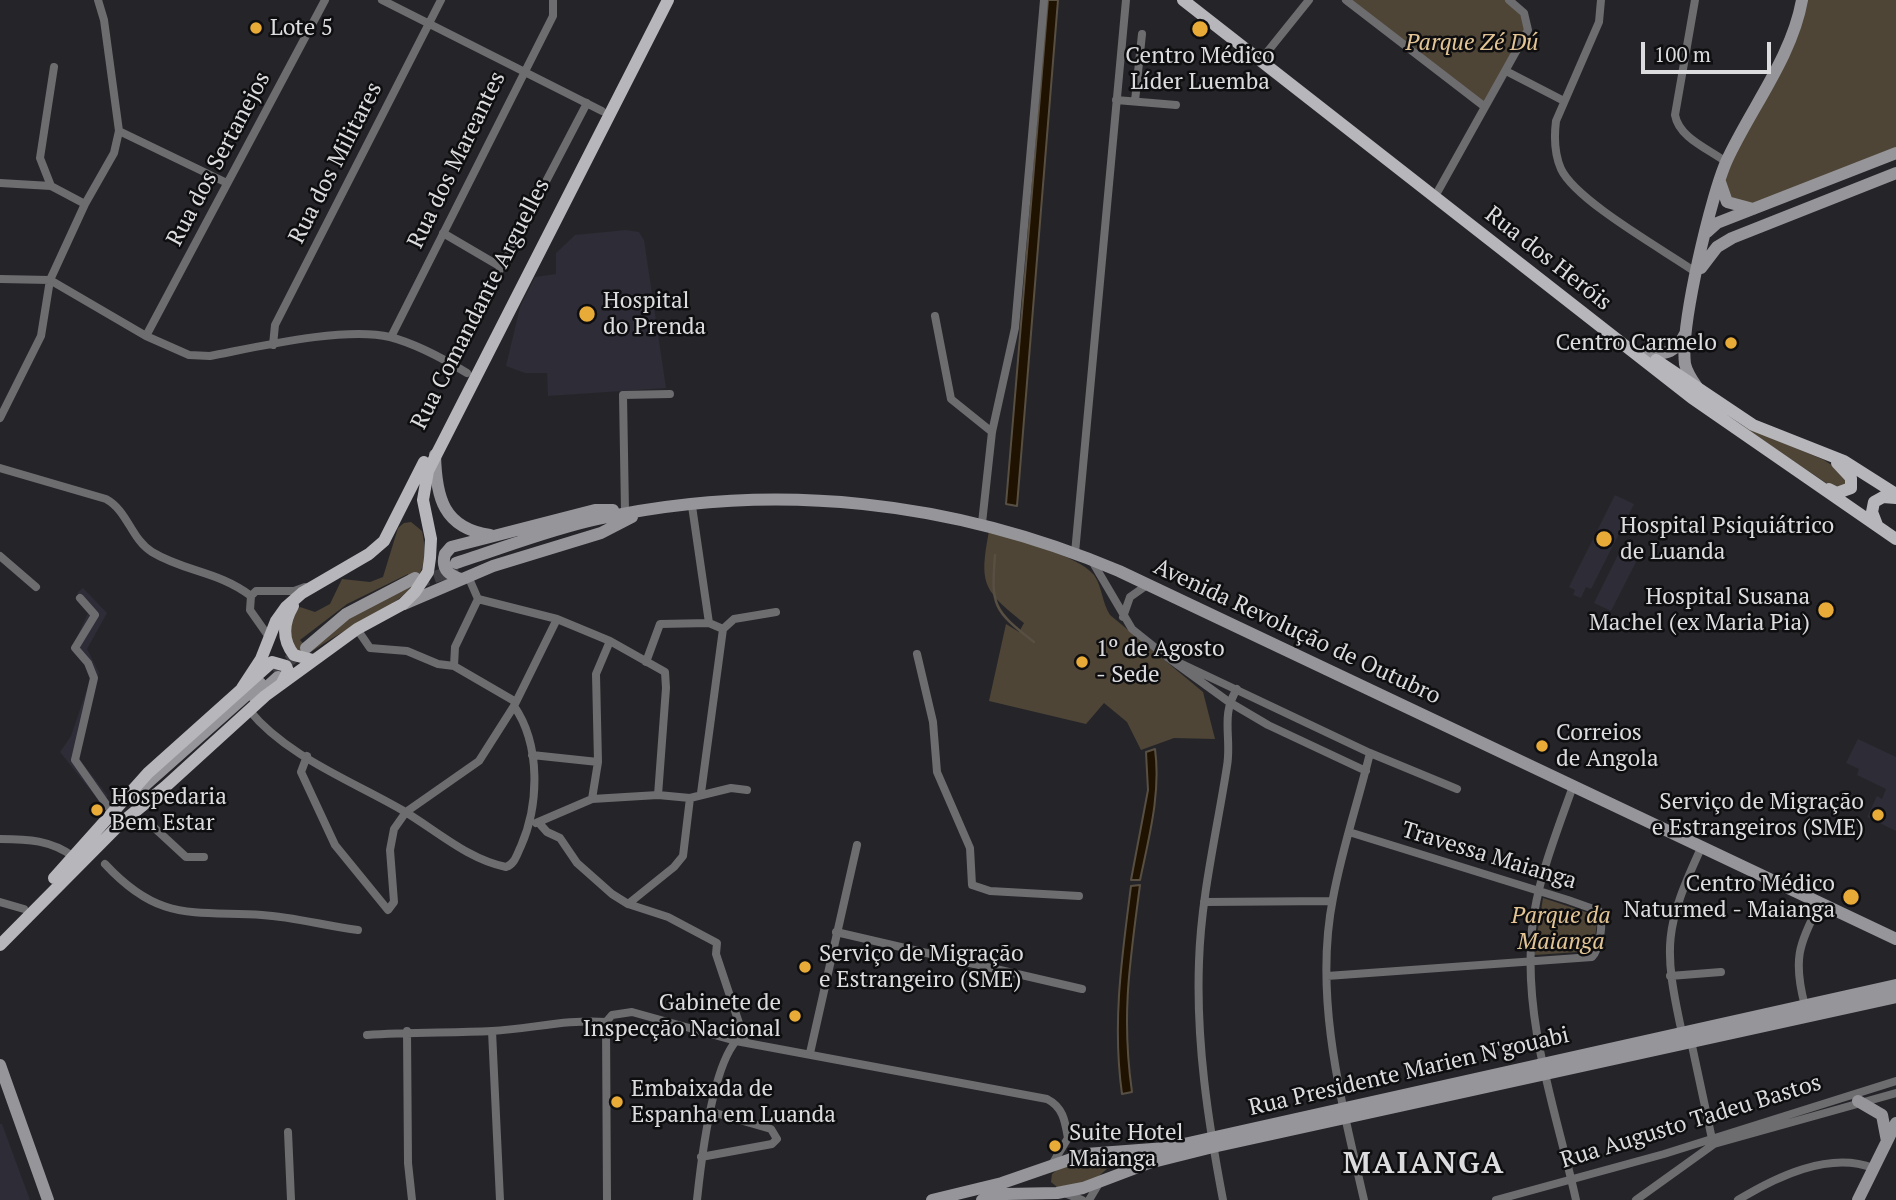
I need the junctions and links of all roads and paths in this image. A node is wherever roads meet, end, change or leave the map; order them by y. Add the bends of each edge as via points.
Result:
1 (98, 0) edge
2 (325, 0) edge
3 (382, 0) edge
4 (441, 0) edge
5 (554, 0) edge
6 (660, 0) edge
7 (668, 0) edge
8 (1044, 0) edge
9 (1126, 0) edge
10 (1184, 0) edge
11 (1192, 0) edge
12 (1309, 0) edge
13 (1346, 0) edge
14 (1509, 0) edge
15 (1601, 0) edge
16 (1695, 0) edge
17 (1802, 0) edge
18 (429, 24) junction
19 (1142, 34) dead end
20 (1264, 56) junction
21 (54, 67) dead end
22 (523, 71) junction
23 (1506, 71) junction
24 (1116, 100) junction
25 (1135, 101) junction
26 (1564, 102) junction
27 (587, 103) junction
28 (1176, 105) dead end
29 (1485, 107) junction
30 (602, 111) junction
31 (119, 131) junction
32 (1896, 153) edge
33 (1726, 162) junction
34 (1896, 173) edge
35 (1720, 182) junction
36 (0, 183) edge
37 (227, 183) junction
38 (51, 187) junction
39 (1438, 191) junction
40 (85, 204) junction
41 (1754, 209) junction
42 (1740, 214) junction
43 (1746, 232) junction
44 (443, 233) junction
45 (1705, 234) junction
46 (501, 267) junction
47 (1697, 273) junction
48 (0, 279) edge
49 (50, 280) junction
50 (935, 316) dead end
51 (1687, 330) junction
52 (146, 336) junction
53 (391, 337) junction
54 (273, 345) junction
55 (1647, 353) junction
56 (451, 363) junction
57 (467, 373) junction
58 (670, 394) dead end
59 (1705, 395) junction
60 (0, 418) edge
61 (992, 432) junction
62 (1819, 451) junction
63 (435, 456) junction
64 (0, 468) edge
65 (1809, 480) junction
66 (1896, 496) edge
67 (692, 506) junction
68 (401, 509) junction
69 (625, 511) junction
70 (644, 511) junction
71 (982, 523) junction
72 (1882, 531) junction
73 (501, 536) junction
74 (1896, 539) edge
75 (1075, 553) junction
76 (0, 556) edge
77 (1091, 559) junction
78 (461, 572) junction
79 (416, 581) tunnel mouth
80 (1147, 585) junction
81 (36, 587) dead end
82 (302, 593) junction
83 (251, 596) junction
84 (80, 598) dead end
85 (478, 599) junction
86 (403, 604) junction
87 (776, 612) dead end
88 (1123, 617) junction
89 (557, 619) junction
90 (709, 623) junction
91 (357, 629) junction
92 (723, 629) junction
93 (269, 637) junction
94 (610, 640) junction
95 (309, 653) junction
96 (917, 654) dead end
97 (1167, 657) junction
98 (646, 662) junction
99 (454, 666) junction
100 (278, 677) junction
101 (242, 688) junction
102 (1237, 689) junction
103 (1229, 702) junction
104 (515, 704) junction
105 (249, 710) junction
106 (1370, 753) junction
107 (532, 755) junction
108 (307, 756) junction
109 (598, 762) junction
110 (1366, 771) junction
111 (1573, 786) junction
112 (1457, 789) dead end
113 (747, 790) dead end
114 (701, 793) junction
115 (658, 795) junction
116 (690, 798) junction
117 (592, 799) junction
118 (406, 812) junction
119 (116, 819) junction
120 (147, 821) dead end
121 (534, 824) junction
122 (1349, 832) junction
123 (0, 839) edge
124 (857, 845) dead end
125 (1702, 846) junction
126 (74, 857) junction
127 (204, 857) dead end
128 (105, 864) dead end
129 (1540, 891) junction
130 (1079, 896) dead end
131 (1332, 901) junction
132 (0, 902) edge
133 (1205, 902) junction
134 (628, 904) junction
135 (1820, 904) junction
136 (25, 913) junction
137 (358, 930) dead end
138 (836, 932) junction
139 (0, 934) edge
140 (1895, 940) edge
141 (0, 945) edge
142 (0, 954) edge
143 (1530, 962) junction
144 (1721, 972) dead end
145 (1327, 976) junction
146 (1670, 976) junction
147 (1894, 986) edge
148 (1082, 989) dead end
149 (1805, 1006) junction
150 (606, 1022) junction
151 (407, 1031) junction
152 (492, 1031) junction
153 (367, 1035) dead end
154 (1686, 1037) junction
155 (740, 1041) junction
156 (810, 1053) junction
157 (0, 1065) edge
158 (1543, 1070) junction
159 (1896, 1081) edge
160 (0, 1088) edge
161 (1896, 1093) edge
162 (1858, 1101) junction
163 (712, 1112) junction
164 (1344, 1114) junction
165 (1896, 1123) edge
166 (288, 1132) dead end
167 (1713, 1141) junction
168 (1887, 1141) junction
169 (1212, 1143) junction
170 (1099, 1152) junction
171 (1664, 1154) junction
172 (701, 1157) junction
173 (1051, 1167) junction
174 (1873, 1168) junction
175 (1665, 1176) junction
176 (1572, 1179) junction
177 (1107, 1180) junction
178 (1057, 1193) junction
179 (39, 1200) edge
180 (48, 1200) edge
181 (291, 1200) edge
182 (412, 1200) edge
183 (500, 1200) edge
184 (607, 1200) edge
185 (697, 1200) edge
186 (932, 1200) edge
187 (982, 1200) edge
188 (1082, 1200) edge
189 (1089, 1200) edge
190 (1223, 1200) edge
191 (1364, 1200) edge
192 (1496, 1200) edge
193 (1576, 1200) edge
194 (1636, 1200) edge
195 (1738, 1200) edge
196 (1858, 1200) edge
197 (1872, 1200) edge

1 - 31 street
2 - 37 street, Rua dos Sertanejos
3 - 18 street
4 - 18 street, Rua dos Militares
5 - 22 street, Rua dos Mareantes via 555,12
6 - 30 main road, Rua Comandante Arguelles
7 - 63 main road, Rua Comandante Arguelles
8 - 61 street via 1015,328
9 - 24 street
10 - 65 main road, Rua dos Heróis via 1692,398
11 - 20 main road, Rua dos Heróis
12 - 20 street
13 - 29 street
14 - 23 street via 1521,9 1528,25
15 - 26 street via 1599,22
16 - 33 street via 1675,115 1689,137
17 - 33 street via 1778,64
18 - 22 street
18 - 54 street, Rua dos Militares via 275,325
19 - 25 street
20 - 39 main road, Rua dos Heróis
21 - 38 street via 40,158
22 - 27 street
22 - 44 street, Rua dos Mareantes
23 - 26 street
23 - 29 street
24 - 25 street
24 - 75 street
25 - 28 street
26 - 47 street via 1554,136 1556,154 1569,182
27 - 30 street
27 - 46 street
29 - 39 street
30 - 57 main road, Rua Comandante Arguelles
31 - 37 street
31 - 40 street via 114,153
32 - 41 street
33 - 35 street
34 - 43 street
35 - 41 street via 1727,202
35 - 45 street
36 - 38 street
37 - 52 street, Rua dos Sertanejos
38 - 40 street
39 - 55 main road, Rua dos Heróis
40 - 49 street
41 - 42 street
42 - 43 street via 1738,224
42 - 45 street via 1717,223
43 - 47 street via 1717,247
44 - 46 street
44 - 53 street, Rua dos Mareantes
45 - 47 street
46 - 56 street
47 - 51 street
48 - 49 street
49 - 52 street
49 - 60 street via 41,336
50 - 61 street via 951,399
51 - 55 street via 1673,350
51 - 59 street via 1686,367
52 - 54 street via 198,356
53 - 54 street via 341,336
53 - 56 street
55 - 59 main road, Rua dos Heróis
56 - 57 street
57 - 68 main road, Rua Comandante Arguelles
58 - 69 street via 623,395
59 - 62 main road, Rua dos Heróis via 1760,429
61 - 71 street
62 - 65 main road via 1846,470 1852,478 1851,488 1837,492
62 - 66 main road, Rua dos Heróis via 1844,461
63 - 73 street, Rua Comandante Arguelles via 437,492 449,513 473,531
63 - 86 main road via 423,500 431,539 429,566 420,586
64 - 83 street via 106,499 141,545 154,554 224,578
65 - 72 main road, Rua dos Heróis
66 - 72 main road via 1880,498 1872,505
67 - 70 street, Avenida Revolução de Outubro
67 - 71 street, Avenida Revolução de Outubro via 832,500
67 - 90 street
68 - 82 main road, Rua Comandante Arguelles via 378,547
68 - 83 street via 367,549 315,582 294,591 259,591
69 - 70 street, Avenida Revolução de Outubro
69 - 73 street, Avenida Revolução de Outubro via 595,510
70 - 78 street, Avenida Revolução de Outubro via 601,533
71 - 75 street, Avenida Revolução de Outubro
72 - 74 main road, Rua dos Heróis
73 - 78 street, Avenida Revolução de Outubro via 447,550 445,569
75 - 77 street, Avenida Revolução de Outubro
76 - 81 street
77 - 80 street, Avenida Revolução de Outubro
77 - 88 street
78 - 85 street
78 - 86 street, Avenida Revolução de Outubro
79 - 95 street, Avenida Revolução de Outubro via 346,614
80 - 88 street via 1130,597
80 - 111 street, Avenida Revolução de Outubro
82 - 93 main road, Rua Comandante Arguelles via 280,615
82 - 95 main road via 289,613 285,642 294,655
83 - 93 street via 250,610
84 - 119 street via 95,615 75,648 94,678 75,760
85 - 89 street
85 - 99 street via 455,648
86 - 91 main road, Avenida Revolução de Outubro
87 - 92 street via 734,620
88 - 97 street
89 - 94 street
89 - 104 street
90 - 92 street
90 - 98 street via 660,624
91 - 95 main road, Avenida Revolução de Outubro
91 - 99 street via 370,649 407,650
92 - 114 street
93 - 101 main road, Rua Comandante Arguelles
94 - 98 street
94 - 109 street via 596,674
95 - 100 main road, Avenida Revolução de Outubro
96 - 130 street via 933,722 937,772 970,848 972,885 990,891
97 - 102 street
97 - 103 street
98 - 115 street via 661,669 666,682
99 - 104 street
100 - 101 main road via 288,671 276,661
100 - 105 main road, Avenida Revolução de Outubro
100 - 119 street, Avenida Revolução de Outubro
101 - 119 main road via 157,764
102 - 103 street
102 - 106 street
103 - 110 street
103 - 133 street via 1228,763
104 - 107 street
104 - 118 street via 479,761
105 - 108 street
105 - 119 main road, Avenida Revolução de Outubro via 165,788
106 - 110 street
106 - 112 street
107 - 109 street
107 - 121 street
108 - 118 street
108 - 118 street via 301,772 329,836 385,911 394,902 391,839
109 - 117 street
110 - 122 street
111 - 125 street, Avenida Revolução de Outubro
111 - 129 street
113 - 114 street
114 - 116 street
115 - 116 street
115 - 117 street
116 - 134 street via 683,856
117 - 121 street
118 - 121 street via 465,851 506,867 513,863
119 - 126 main road, Avenida Revolução de Outubro
119 - 136 main road, Avenida Revolução de Outubro
120 - 127 street via 186,857
121 - 134 street via 560,838 598,884
122 - 129 street, Travessa Maianga
122 - 131 street
123 - 126 street via 46,842
124 - 138 street
125 - 135 street, Avenida Revolução de Outubro
125 - 146 street via 1671,921
126 - 136 main road, Avenida Revolução de Outubro
128 - 137 street via 132,890 174,911 279,917
129 - 143 street
129 - 143 street, Travessa Maianga via 1595,909 1602,918 1594,956
131 - 133 street
131 - 145 street
132 - 136 street
133 - 169 street via 1199,1022
134 - 155 street via 668,917 717,943
135 - 140 street, Avenida Revolução de Outubro
135 - 149 street via 1798,952
136 - 139 main road, Avenida Revolução de Outubro
136 - 141 main road, Avenida Revolução de Outubro
136 - 142 street
138 - 148 street
138 - 156 street
143 - 145 street, Travessa Maianga
143 - 158 street via 1532,1012
144 - 146 street
145 - 164 street
146 - 154 street
147 - 149 street, Rua Presidente Marien N'gouabi
147 - 154 street, Rua Presidente Marien N'gouabi
149 - 154 street, Rua Presidente Marien N'gouabi
150 - 152 street
150 - 155 street via 612,1015 632,1012
150 - 184 street
151 - 152 street
151 - 153 street
151 - 182 street
152 - 183 street
154 - 158 street, Rua Presidente Marien N'gouabi
154 - 167 street
155 - 156 street
155 - 163 street via 725,1057
156 - 173 street via 1047,1099 1062,1112 1068,1138
157 - 180 street
158 - 164 street, Rua Presidente Marien N'gouabi
158 - 176 street
159 - 167 street, Rua Augusto Tadeu Bastos
160 - 179 street
161 - 162 street, Rua Augusto Tadeu Bastos
162 - 167 street, Rua Augusto Tadeu Bastos
162 - 168 street via 1882,1115
163 - 172 street
163 - 172 street via 771,1129 777,1139 772,1144
164 - 169 street, Rua Presidente Marien N'gouabi
164 - 191 street
165 - 168 street
166 - 181 street
167 - 171 street, Rua Augusto Tadeu Bastos
167 - 175 street
168 - 174 street
169 - 170 street, Rua Presidente Marien N'gouabi
169 - 177 street, Rua Presidente Marien N'gouabi
169 - 190 street
170 - 173 street, Rua Presidente Marien N'gouabi
170 - 177 street via 1110,1164
171 - 175 street via 1673,1160
171 - 176 street, Rua Augusto Tadeu Bastos
172 - 185 street
173 - 178 street via 1044,1183
173 - 186 street, Rua Presidente Marien N'gouabi
174 - 195 street via 1846,1161 1823,1163
174 - 196 street
174 - 197 street
175 - 194 street
176 - 192 street, Rua Augusto Tadeu Bastos
176 - 193 street
177 - 178 street, Rua Presidente Marien N'gouabi
177 - 189 street
178 - 187 street, Rua Presidente Marien N'gouabi via 1006,1194
178 - 188 street

